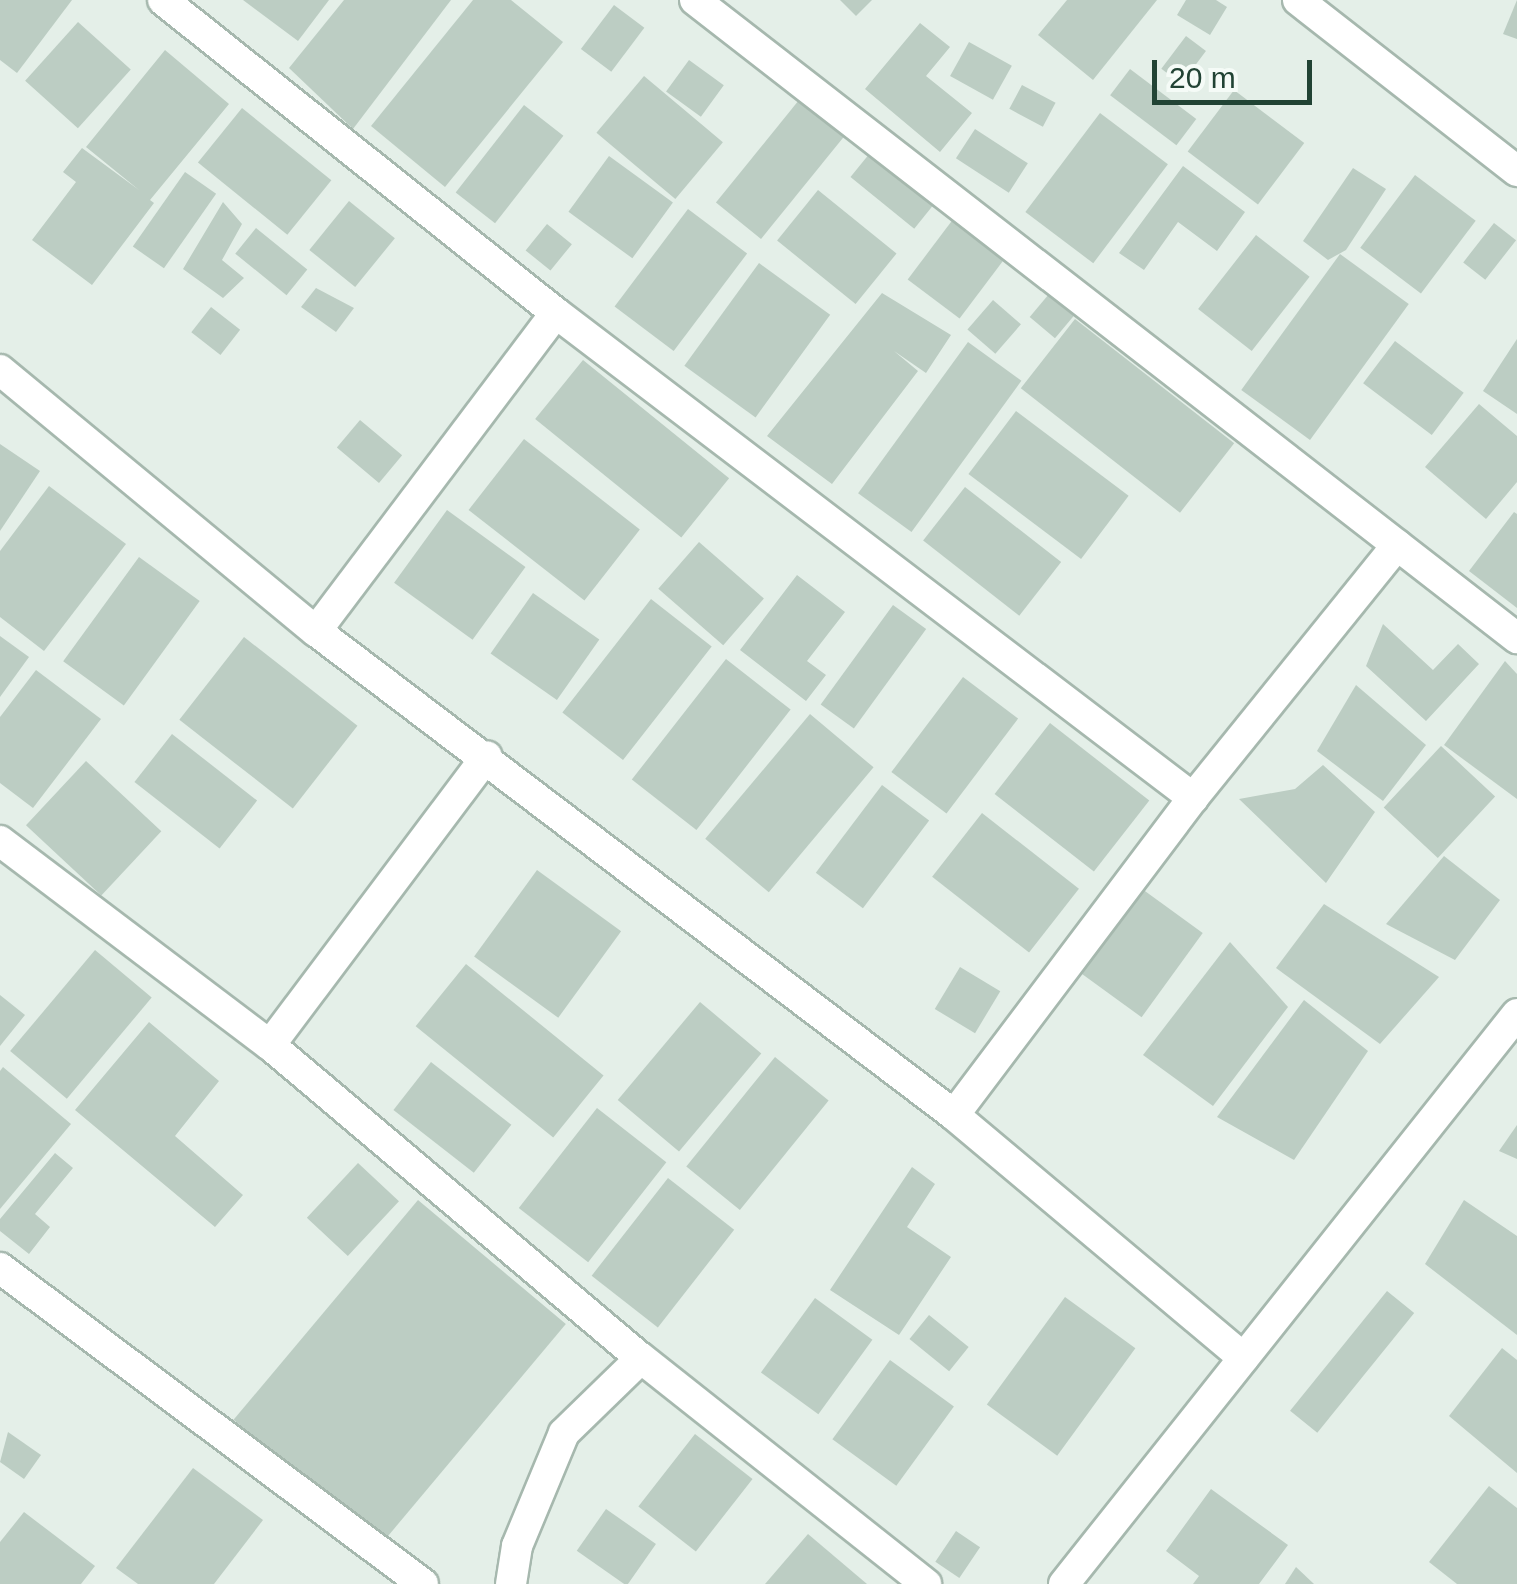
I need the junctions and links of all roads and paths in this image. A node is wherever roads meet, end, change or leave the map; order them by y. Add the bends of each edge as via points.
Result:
1 (163, 0) edge
2 (694, 0) edge
3 (1298, 0) edge
4 (1517, 171) edge
5 (556, 313) junction
6 (0, 370) edge
7 (1396, 545) junction
8 (316, 632) junction
9 (1517, 638) edge
10 (487, 756) junction
11 (1193, 798) junction
12 (0, 841) edge
13 (1517, 1014) edge
14 (270, 1045) junction
15 (954, 1115) junction
16 (0, 1268) edge
17 (641, 1358) junction
18 (1244, 1358) junction
19 (423, 1584) edge
20 (511, 1584) edge
21 (926, 1584) edge
22 (1064, 1584) edge

1 - 5 street
2 - 7 street
3 - 4 street
5 - 8 street
5 - 11 street
6 - 8 street
7 - 9 street
7 - 11 street
8 - 10 street
10 - 14 street
10 - 15 street
11 - 15 street
12 - 14 street
13 - 18 street
14 - 17 street
15 - 18 street
16 - 19 street
17 - 20 street via 564,1433 518,1546
17 - 21 street
18 - 22 street

